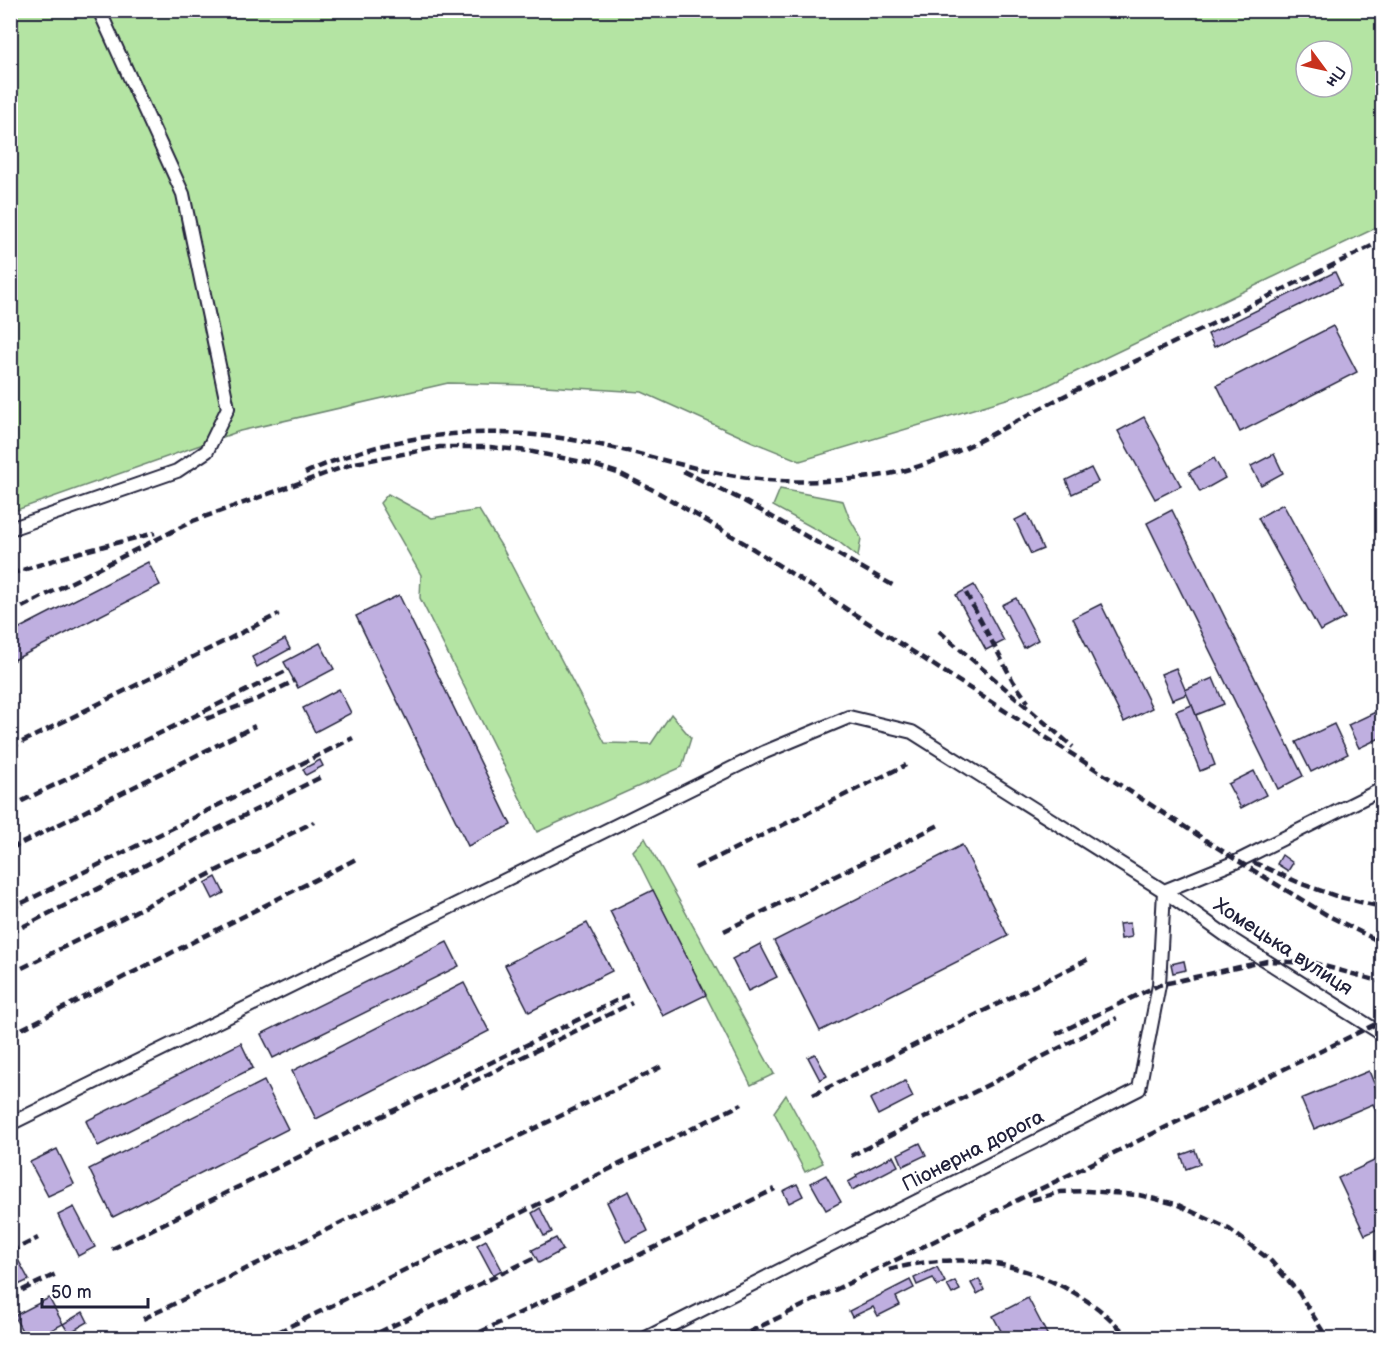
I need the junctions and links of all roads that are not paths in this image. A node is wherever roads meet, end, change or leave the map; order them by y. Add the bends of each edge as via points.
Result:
1 (99, 10) edge
2 (10, 529) edge
3 (1383, 789) edge
4 (1164, 891) junction
5 (1383, 1034) edge
6 (10, 1124) edge
7 (646, 1338) edge

1 - 2 street via 183,194 228,408 207,451 177,471
3 - 4 street via 1238,861
4 - 5 street, Хомецька вулиця via 1228,937
4 - 6 street, Хомецька вулиця via 912,732 849,717 765,752
4 - 7 street, Піонерна дорога via 1159,985 1139,1089

